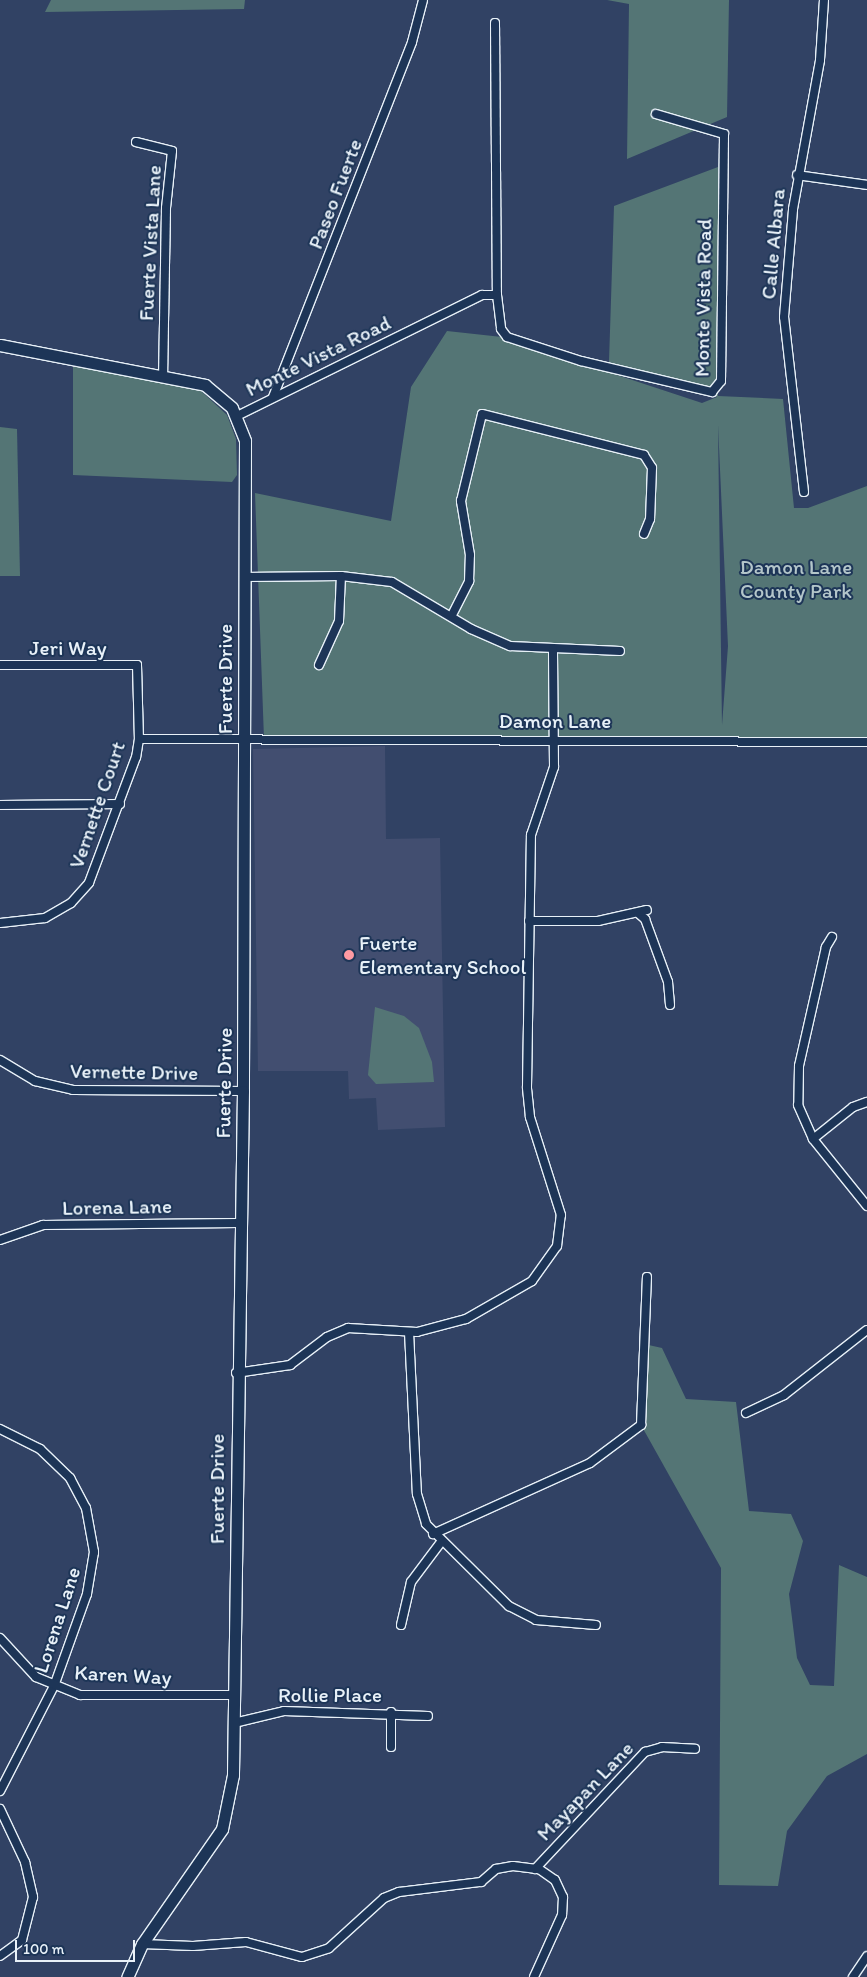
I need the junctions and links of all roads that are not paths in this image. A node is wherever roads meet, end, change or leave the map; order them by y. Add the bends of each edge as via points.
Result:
1 (423, 0) edge
2 (824, 0) edge
3 (495, 23) dead end
4 (656, 114) dead end
5 (136, 142) dead end
6 (797, 175) junction
7 (867, 185) edge
8 (497, 295) junction
9 (0, 345) edge
10 (163, 374) junction
11 (273, 397) junction
12 (237, 416) junction
13 (804, 492) dead end
14 (644, 534) dead end
15 (341, 576) junction
16 (244, 577) junction
17 (452, 615) junction
18 (554, 650) junction
19 (620, 651) dead end
20 (0, 665) edge
21 (137, 665) joint
22 (318, 665) dead end
23 (243, 738) junction
24 (554, 738) junction
25 (139, 739) junction
26 (867, 742) edge
27 (120, 804) junction
28 (0, 805) edge
29 (647, 910) dead end
30 (639, 914) junction
31 (529, 921) junction
32 (0, 923) edge
33 (832, 937) dead end
34 (670, 1005) dead end
35 (0, 1060) edge
36 (243, 1091) junction
37 (867, 1102) edge
38 (813, 1139) junction
39 (867, 1206) edge
40 (238, 1223) junction
41 (0, 1240) edge
42 (647, 1277) dead end
43 (867, 1330) edge
44 (409, 1332) junction
45 (236, 1373) junction
46 (746, 1413) dead end
47 (0, 1429) edge
48 (433, 1534) junction
49 (441, 1542) junction
50 (401, 1625) dead end
51 (596, 1625) dead end
52 (0, 1638) edge
53 (54, 1686) junction
54 (234, 1695) junction
55 (391, 1712) junction
56 (428, 1716) dead end
57 (234, 1723) junction
58 (391, 1747) dead end
59 (695, 1750) dead end
60 (0, 1791) edge
61 (0, 1809) edge
62 (535, 1868) junction
63 (142, 1944) junction
64 (0, 1956) edge
65 (867, 1956) edge
66 (127, 1977) edge
67 (534, 1977) edge
68 (853, 1977) edge

1 - 11 street, Paseo Fuerte via 412,42
2 - 6 street, Calle Albara via 820,60
3 - 8 street, Monte Vista Road
4 - 8 street, Monte Vista Road via 724,134 718,388 704,394 508,337 501,329
5 - 10 street, Fuerte Vista Lane via 172,151 166,208
6 - 7 street
6 - 13 street, Calle Albara via 784,317
8 - 11 street, Monte Vista Road via 482,295
9 - 10 street, Fuerte Drive
10 - 12 street, Fuerte Drive via 213,390
11 - 12 street, Monte Vista Road
12 - 16 street, Fuerte Drive via 245,441
14 - 17 street via 650,519 652,468 644,455 482,414 460,501 470,555 469,581
15 - 16 street
15 - 17 street via 392,582
15 - 22 street via 339,621
16 - 23 street, Fuerte Drive
17 - 18 street via 510,646
18 - 19 street
18 - 24 street
20 - 21 street, Jeri Way
21 - 25 street, Vernette Court
23 - 24 street, Damon Lane
23 - 25 street, Damon Lane
23 - 36 street, Fuerte Drive
24 - 26 street, Damon Lane
24 - 31 street via 552,775 531,835
25 - 27 street, Vernette Court
27 - 28 street
27 - 32 street, Vernette Court via 94,876 77,897 45,918
29 - 30 street
30 - 31 street via 598,921
30 - 34 street via 645,919 668,982
31 - 44 street via 528,1098 535,1137 556,1193 560,1239 538,1275 506,1298 456,1323
33 - 38 street via 822,964 798,1073 798,1105
35 - 36 street, Vernette Drive via 35,1080 73,1090
36 - 40 street, Fuerte Drive
37 - 38 street via 852,1107
38 - 39 street
40 - 41 street, Lorena Lane via 43,1225
40 - 45 street, Fuerte Drive
42 - 48 street via 641,1425 590,1463
43 - 46 street via 784,1395
44 - 45 street via 348,1328 282,1368
44 - 48 street via 417,1494
45 - 54 street, Fuerte Drive
47 - 53 street, Lorena Lane via 58,1464 81,1498 92,1530 90,1585
48 - 49 street
49 - 50 street via 411,1582
49 - 51 street via 523,1614 536,1620
52 - 53 street, Karen Way via 26,1667
53 - 54 street, Karen Way via 80,1695
53 - 60 street, Lorena Lane
54 - 57 street, Fuerte Drive
55 - 56 street, Rollie Place
55 - 57 street, Rollie Place via 284,1711
55 - 58 street
57 - 63 street, Fuerte Drive via 233,1774 222,1829
59 - 62 street, Mayapan Lane via 662,1747 646,1752
61 - 64 street via 25,1862 33,1896 22,1940
62 - 63 street via 513,1866 496,1869 481,1882 400,1892 372,1906 329,1948 302,1957 246,1942 193,1946
62 - 67 street via 555,1880 564,1906
63 - 66 street, Fuerte Drive
65 - 68 street

